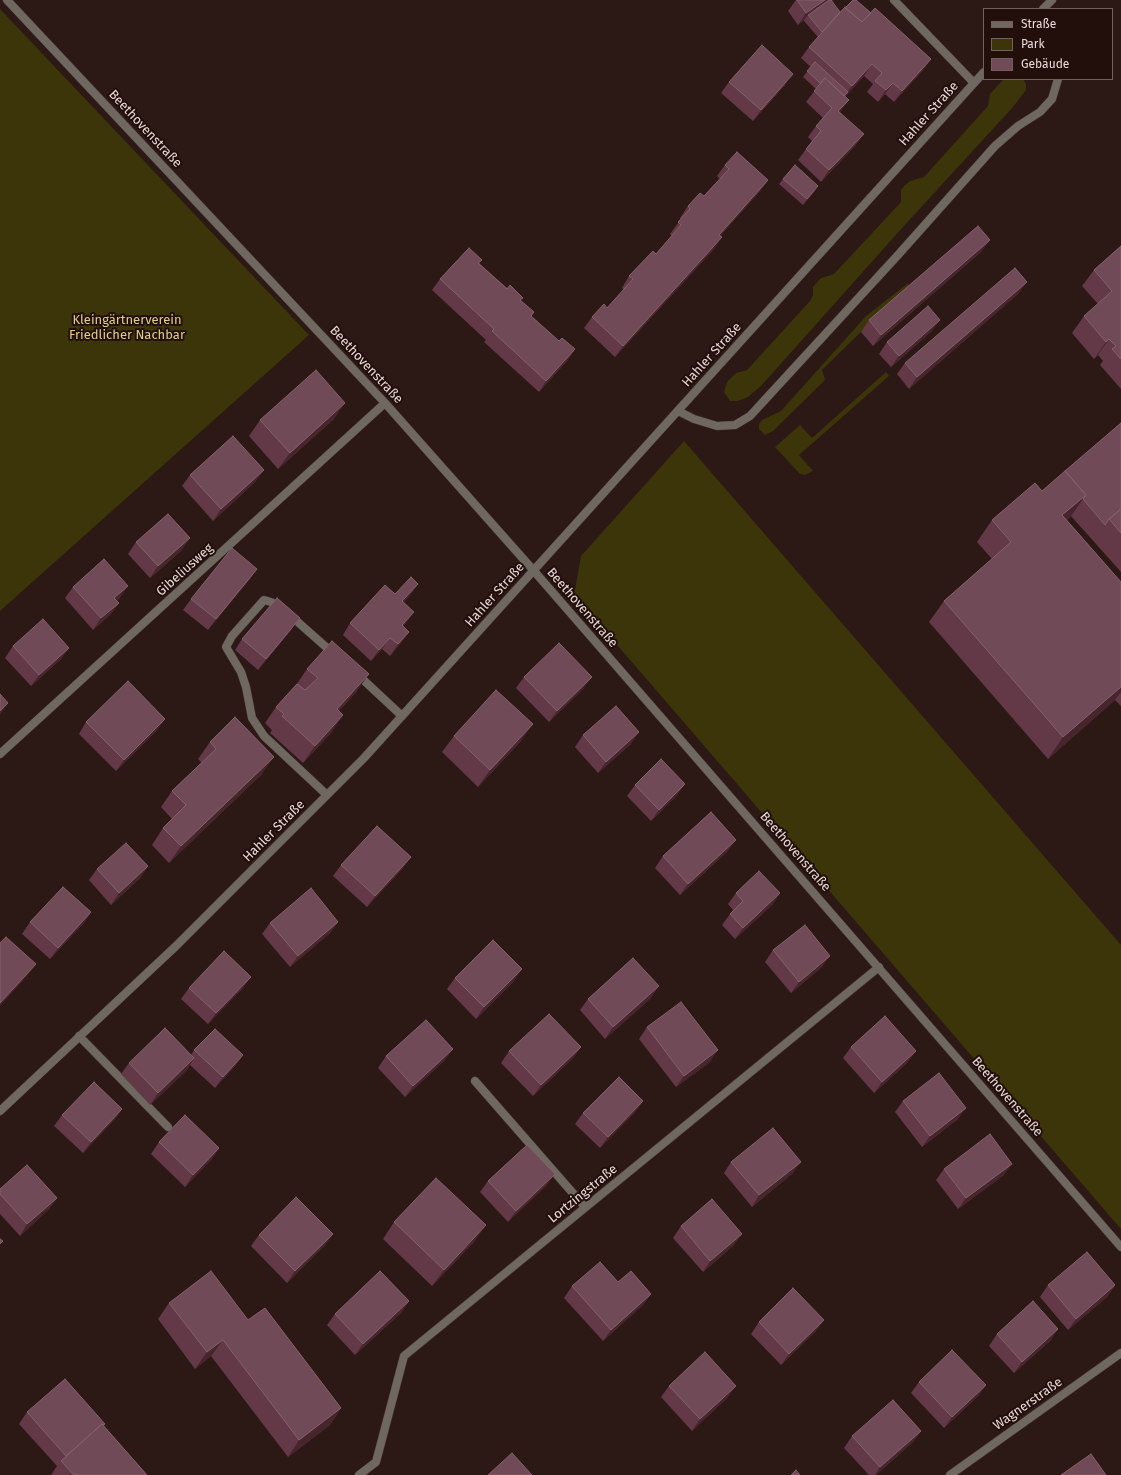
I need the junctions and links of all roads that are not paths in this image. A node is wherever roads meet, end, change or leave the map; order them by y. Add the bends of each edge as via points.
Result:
1 (7, 0) edge
2 (894, 0) edge
3 (1052, 0) edge
4 (1045, 8) edge
5 (983, 73) edge
6 (1058, 80) edge
7 (974, 83) junction
8 (385, 403) junction
9 (678, 411) junction
10 (534, 571) junction
11 (341, 660) edge
12 (352, 670) edge
13 (402, 716) junction
14 (0, 754) edge
15 (327, 795) junction
16 (879, 967) junction
17 (79, 1036) junction
18 (474, 1081) dead end
19 (0, 1111) edge
20 (168, 1127) dead end
21 (586, 1208) junction
22 (1121, 1247) edge
23 (1121, 1353) edge
24 (359, 1475) edge
25 (950, 1475) edge

1 - 8 street, Beethovenstraße
2 - 7 street
3 - 4 street
5 - 7 street, Hahler Straße
6 - 9 street via 1052,99 1040,112 1018,126 995,146 750,416 734,426 717,426
7 - 9 street, Hahler Straße
8 - 10 street, Beethovenstraße
8 - 14 street, Gibeliusweg
9 - 10 street, Hahler Straße
10 - 13 street, Hahler Straße
10 - 16 street, Beethovenstraße
11 - 15 street via 282,608 264,600 232,636 226,647 241,672 252,718 264,736
12 - 13 street
13 - 15 street, Hahler Straße
15 - 17 street, Hahler Straße via 176,946
16 - 21 street, Lortzingstraße
16 - 22 street, Beethovenstraße
17 - 19 street, Hahler Straße
17 - 20 street
18 - 21 street
21 - 24 street, Lortzingstraße via 404,1356 376,1462
23 - 25 street, Wagnerstraße

